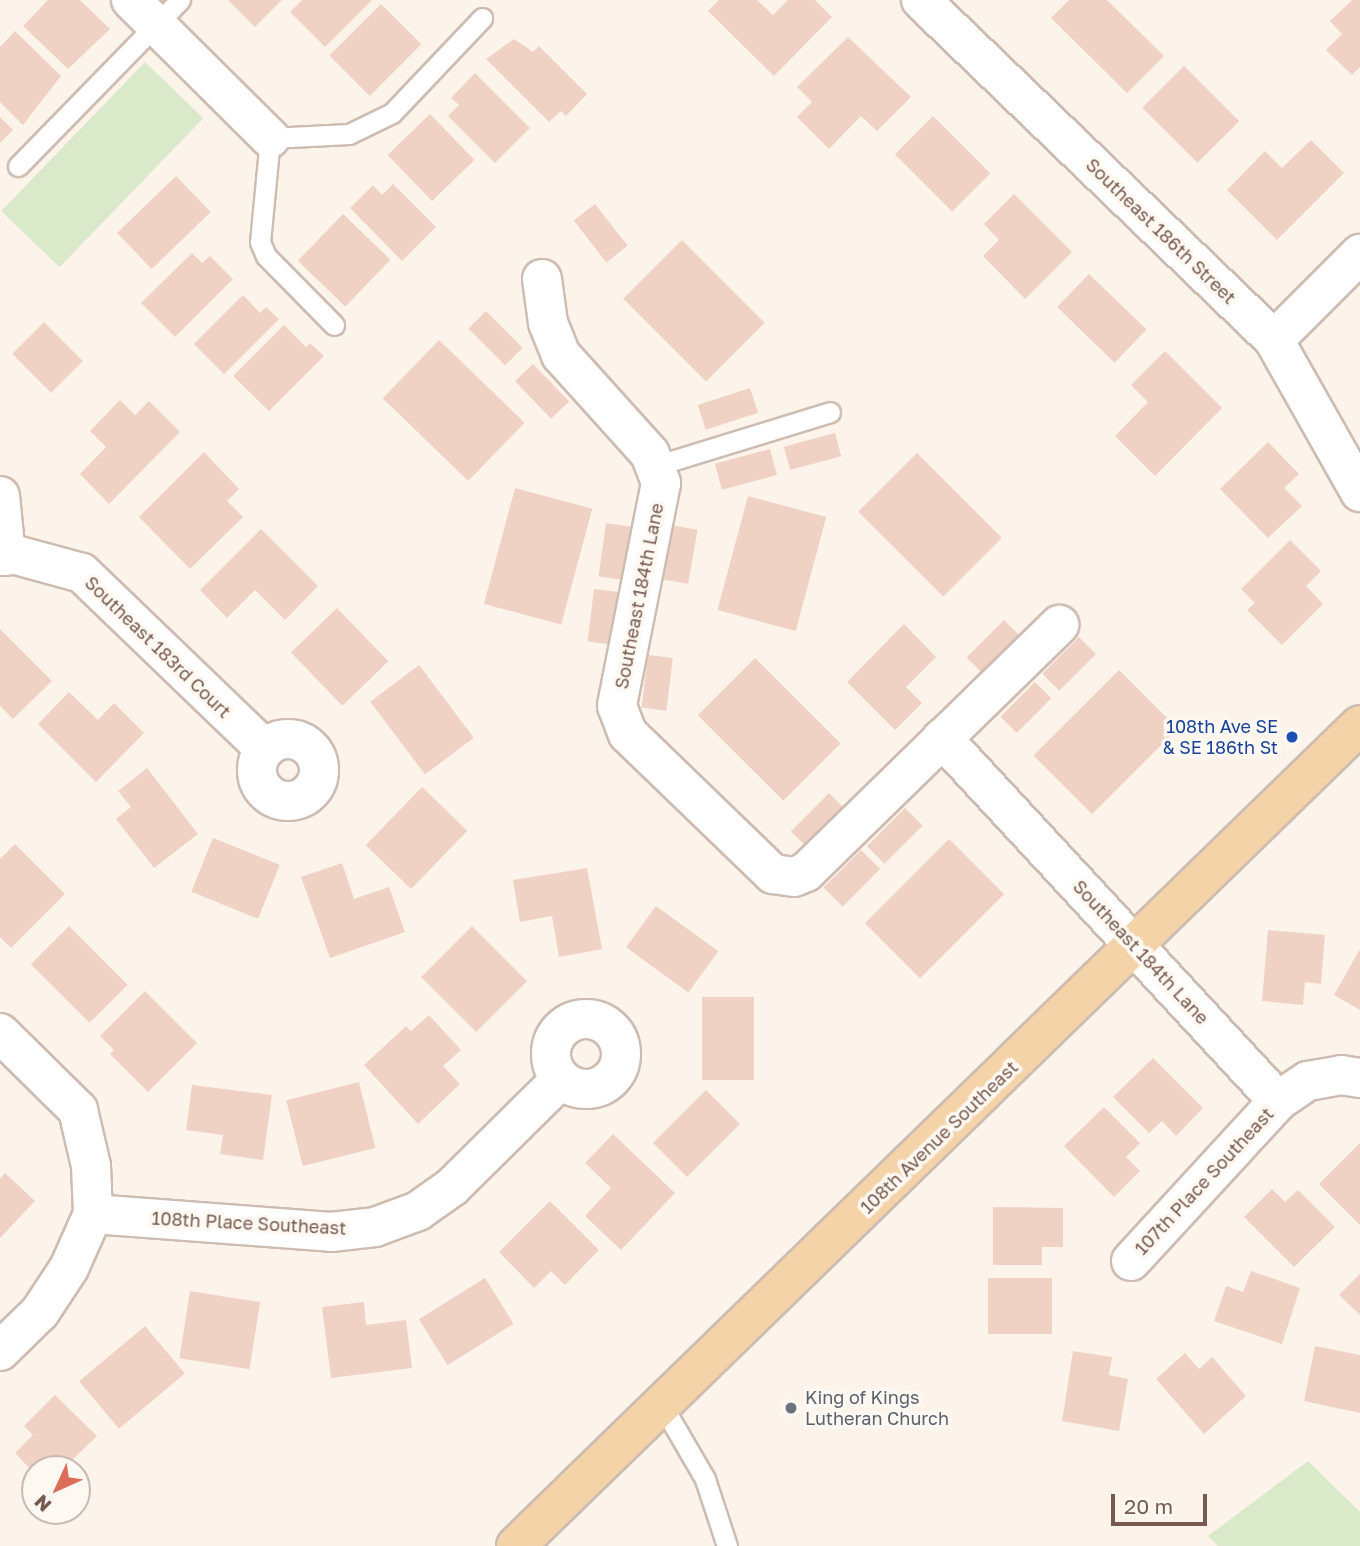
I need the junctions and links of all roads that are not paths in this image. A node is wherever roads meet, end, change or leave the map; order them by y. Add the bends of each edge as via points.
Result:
1 (922, 0) edge
2 (156, 8) edge
3 (482, 18) dead end
4 (270, 138) junction
5 (18, 166) dead end
6 (1360, 254) edge
7 (542, 279) dead end
8 (334, 325) dead end
9 (1275, 340) junction
10 (830, 412) dead end
11 (655, 466) junction
12 (1360, 492) edge
13 (0, 496) edge
14 (3, 556) edge
15 (1059, 625) dead end
16 (1360, 725) edge
17 (942, 738) junction
18 (265, 749) dead end
19 (1136, 946) junction
20 (0, 1034) edge
21 (1360, 1078) edge
22 (561, 1079) dead end
23 (1278, 1101) junction
24 (93, 1214) junction
25 (1131, 1261) dead end
26 (0, 1351) edge
27 (662, 1405) junction
28 (516, 1546) edge
29 (727, 1546) edge

1 - 9 street, Southeast 186th Street
2 - 4 street
2 - 5 lane
3 - 4 lane via 392,113 349,134
4 - 8 lane via 260,242 266,256
6 - 9 street
7 - 11 street, Southeast 184th Lane via 548,323 561,355 650,454
9 - 12 street, Southeast 186th Street
10 - 11 lane
11 - 17 street, Southeast 184th Lane via 661,484 617,706 628,734 774,874 794,877 806,872
13 - 14 street
14 - 18 street, Southeast 183rd Court via 82,573
15 - 17 street, Southeast 184th Lane
16 - 19 main road, 108th Avenue Southeast
17 - 19 street, Southeast 184th Lane
19 - 23 street, Southeast 184th Lane
19 - 27 main road, 108th Avenue Southeast
20 - 24 street via 78,1110 91,1166
21 - 23 street via 1341,1074 1308,1081
22 - 24 street, 108th Place Southeast via 452,1187 418,1211 375,1227 331,1232
23 - 25 street, 107th Place Southeast
24 - 26 street via 69,1268 47,1301
27 - 28 main road, 108th Avenue Southeast
27 - 29 lane via 705,1479

